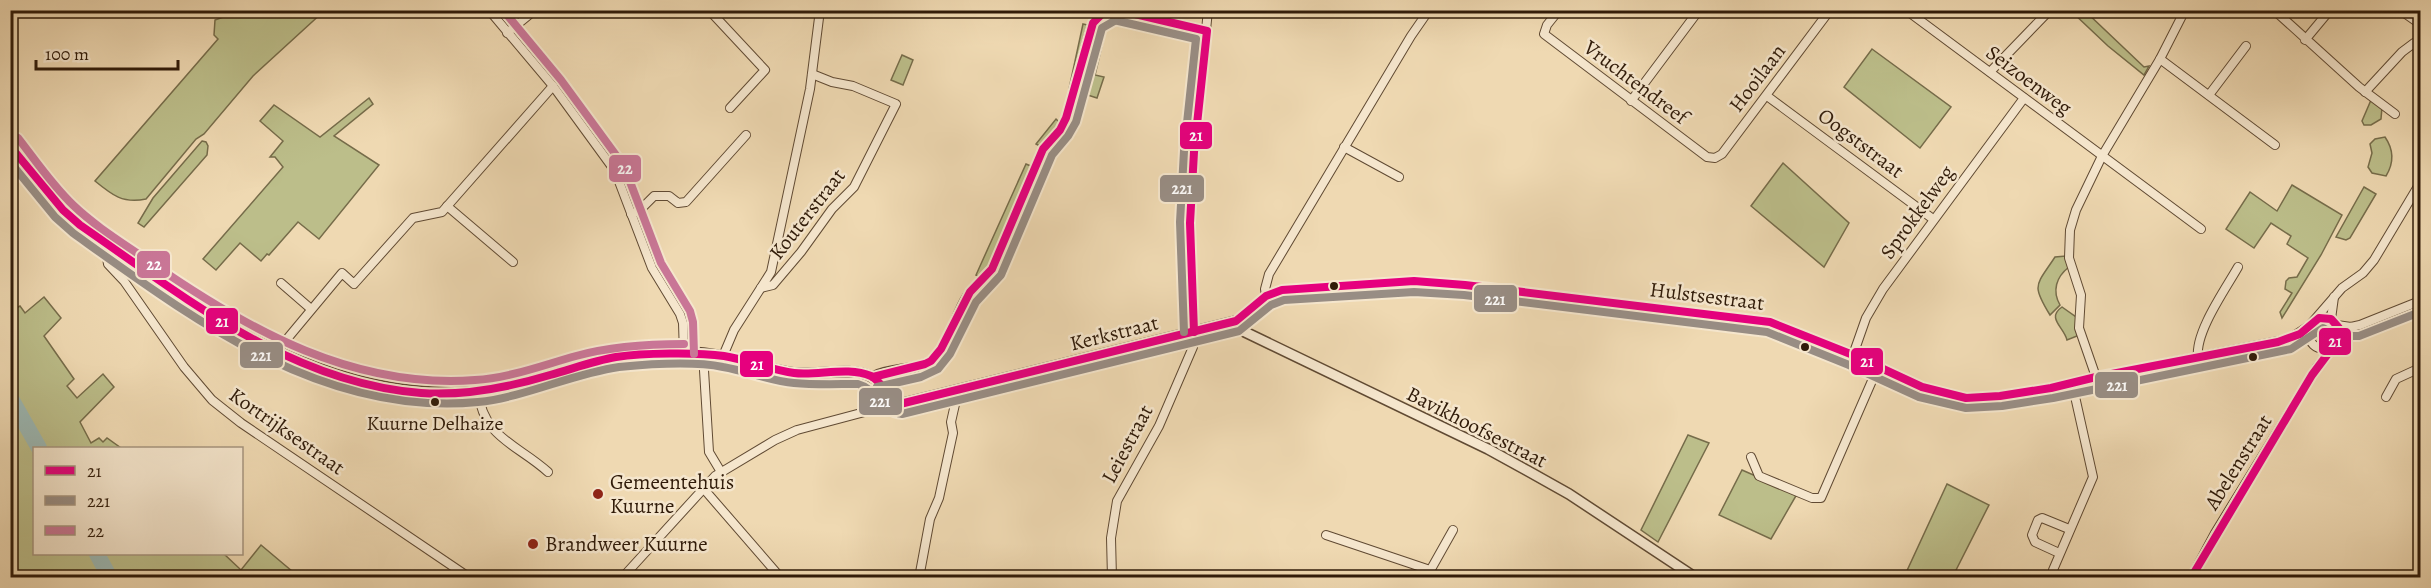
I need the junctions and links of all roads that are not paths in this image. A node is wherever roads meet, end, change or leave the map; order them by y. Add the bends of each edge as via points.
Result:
1 (489, 10) edge
2 (535, 10) edge
3 (710, 10) edge
4 (820, 10) edge
5 (1114, 10) edge
6 (1208, 10) edge
7 (1429, 10) edge
8 (1559, 10) edge
9 (1699, 10) edge
10 (1830, 10) edge
11 (1906, 10) edge
12 (2050, 10) edge
13 (2186, 10) edge
14 (2274, 10) edge
15 (2330, 10) edge
16 (2400, 10) edge
17 (1100, 13) edge
18 (2421, 24) edge
19 (1207, 31) junction
20 (507, 33) junction
21 (2305, 40) junction
22 (2414, 43) dead end
23 (2246, 46) dead end
24 (2160, 59) junction
25 (1990, 72) junction
26 (812, 74) junction
27 (553, 86) junction
28 (2365, 92) junction
29 (2209, 95) junction
30 (1767, 96) junction
31 (2024, 98) junction
32 (1631, 101) junction
33 (730, 108) dead end
34 (2395, 114) dead end
35 (746, 135) dead end
36 (10, 145) edge
37 (2275, 145) dead end
38 (1344, 147) junction
39 (2102, 156) junction
40 (1707, 157) joint
41 (1399, 177) dead end
42 (2421, 183) edge
43 (447, 206) junction
44 (631, 214) junction
45 (1933, 219) junction
46 (2201, 229) dead end
47 (110, 246) junction
48 (125, 256) junction
49 (513, 262) dead end
50 (2238, 267) dead end
51 (119, 275) junction
52 (280, 284) dead end
53 (761, 288) junction
54 (1266, 296) junction
55 (2334, 296) junction
56 (2421, 301) edge
57 (311, 309) junction
58 (1236, 321) junction
59 (2334, 322) junction
60 (2312, 323) junction
61 (2351, 327) junction
62 (1194, 332) junction
63 (2289, 339) junction
64 (2335, 343) junction
65 (2314, 345) junction
66 (277, 351) junction
67 (684, 354) junction
68 (703, 354) junction
69 (1853, 355) junction
70 (723, 356) junction
71 (2198, 357) junction
72 (931, 362) joint
73 (1878, 367) junction
74 (2317, 367) junction
75 (2421, 368) edge
76 (873, 377) junction
77 (2096, 377) junction
78 (2072, 383) junction
79 (478, 391) junction
80 (958, 391) junction
81 (2386, 397) dead end
82 (893, 400) junction
83 (1750, 457) dead end
84 (548, 472) dead end
85 (721, 472) junction
86 (703, 488) junction
87 (2069, 529) junction
88 (1453, 530) dead end
89 (1326, 535) dead end
90 (2059, 553) junction
91 (2054, 570) dead end
92 (1428, 574) edge
93 (623, 577) edge
94 (1694, 577) edge
95 (471, 578) edge
96 (781, 578) edge
97 (919, 578) edge
98 (1112, 578) edge
99 (1915, 578) edge
100 (1989, 578) edge
101 (2191, 578) edge

1 - 20 street
2 - 20 street
3 - 33 street via 765,70
4 - 26 street, Kouterstraat
5 - 17 street
5 - 19 street
6 - 19 street, Leiestraat
7 - 38 street
8 - 32 street, Vruchtendreef via 1544,34
9 - 32 street
10 - 30 street, Hooilaan
11 - 25 street, Seizoenweg
12 - 25 street
13 - 24 street
14 - 21 street
15 - 21 street
16 - 18 street
17 - 72 street via 1091,27 1063,125 1043,149 992,269 968,294
19 - 62 street, Leiestraat via 1190,224
20 - 27 street
21 - 28 street
22 - 28 street
23 - 29 street
24 - 29 street
24 - 39 street
25 - 31 street, Seizoenweg
26 - 53 street, Kouterstraat via 771,273
26 - 53 street, Kouterstraat via 896,104 854,187 773,285
27 - 43 street
27 - 44 street via 615,171
28 - 34 street
29 - 37 street
30 - 40 street, Hooilaan via 1722,154
30 - 45 street, Oogststraat
31 - 39 street, Seizoenweg
31 - 45 street, Sprokkelweg
32 - 40 street, Vruchtendreef
35 - 44 street via 686,202 654,196
36 - 47 street via 63,210
38 - 41 street
38 - 54 street via 1269,274
39 - 46 street, Seizoenweg
39 - 77 street via 2076,210 2068,245 2081,295 2079,328
42 - 55 street via 2374,260
43 - 49 street
43 - 57 street via 442,212 412,218 354,284 342,273
44 - 67 street via 652,268 680,314
45 - 69 street, Sprokkelweg via 1882,289
47 - 48 street
47 - 51 street, Kortrijksestraat via 106,251 108,264
48 - 51 street
48 - 66 street via 215,318
50 - 71 street via 2208,321 2197,348
51 - 95 street, Kortrijksestraat via 212,400
52 - 57 street
53 - 70 street, Kouterstraat via 734,330
54 - 58 street, Kerkstraat
54 - 69 street, Hulstsestraat via 1282,290 1414,281 1514,289 1770,322
55 - 59 street
55 - 60 street
56 - 61 street
57 - 66 street
58 - 62 street, Kerkstraat
58 - 94 street, Bavikhoofsestraat via 1245,332 1528,471
59 - 60 street via 2323,317
59 - 61 street
59 - 64 street via 2339,332
60 - 63 street, Hulstsestraat
60 - 65 street via 2308,334
61 - 64 street
62 - 80 street, Kerkstraat
62 - 98 street, Leiestraat via 1193,347 1159,426 1117,501 1111,538
63 - 65 street, Hulstsestraat
63 - 71 street, Hulstsestraat
64 - 65 street via 2325,349
64 - 74 street, Abelenstraat
65 - 74 street
66 - 79 street via 329,373 393,389 421,393
67 - 68 street
67 - 79 street via 617,357
68 - 70 street
68 - 85 street via 709,453
69 - 73 street, Hulstsestraat
70 - 76 street via 794,373 859,373
71 - 77 street, Hulstsestraat
72 - 76 street
73 - 78 street, Hulstsestraat via 1934,391 1966,398
73 - 83 street via 1821,498 1812,498 1759,476
74 - 101 street, Abelenstraat
75 - 81 street via 2396,379
76 - 82 street
77 - 78 street, Hulstsestraat
78 - 87 street via 2093,477
79 - 84 street via 480,407 491,427
80 - 82 street, Kerkstraat via 900,404
80 - 97 street via 951,422 953,433
82 - 85 street, Kerkstraat via 891,405 797,430
85 - 86 street, Kerkstraat
86 - 93 street, Kerkstraat
86 - 96 street
87 - 90 street
87 - 90 street via 2042,518 2038,520 2032,535 2035,542
88 - 92 street
89 - 92 street
90 - 91 street
99 - 100 street

